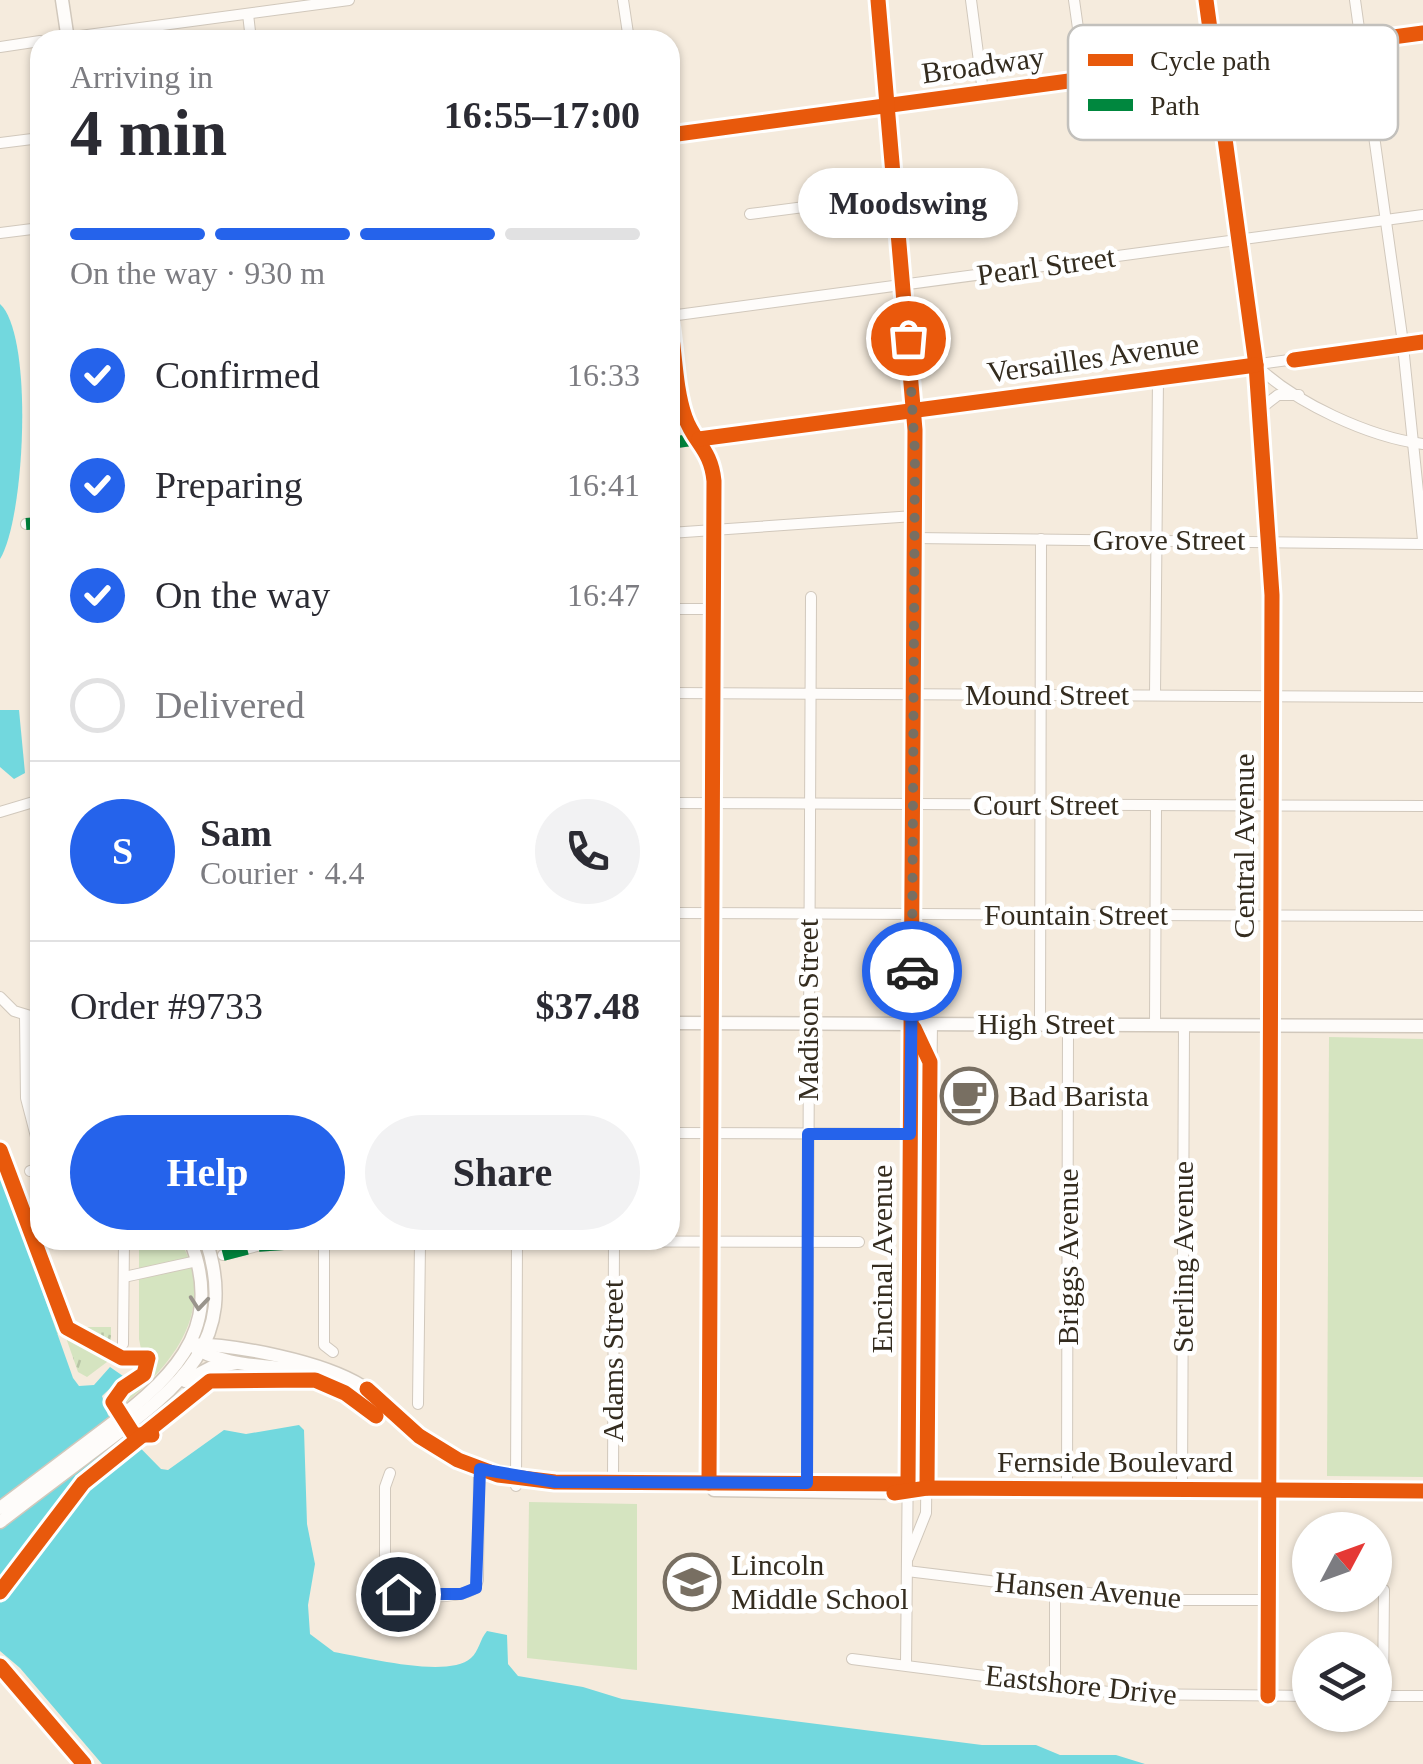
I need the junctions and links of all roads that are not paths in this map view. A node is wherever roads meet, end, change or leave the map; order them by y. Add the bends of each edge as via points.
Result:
1 (62, 0) edge
2 (348, 0) edge
3 (623, 0) edge
4 (878, 0) edge
5 (971, 0) edge
6 (1074, 0) edge
7 (1206, 0) edge
8 (1354, 0) edge
9 (248, 14) junction
10 (1078, 25) edge
11 (1209, 25) edge
12 (1358, 25) edge
13 (156, 26) junction
14 (66, 30) edge
15 (129, 30) edge
16 (157, 30) edge
17 (250, 30) edge
18 (627, 30) edge
19 (1423, 33) edge
20 (1398, 37) edge
21 (30, 43) edge
22 (0, 47) edge
23 (1068, 80) edge
24 (983, 92) junction
25 (887, 106) junction
26 (680, 134) edge
27 (30, 139) edge
28 (1225, 140) edge
29 (1374, 140) edge
30 (0, 143) edge
31 (957, 197) dead end
32 (896, 200) junction
33 (750, 214) dead end
34 (1423, 216) edge
35 (1386, 220) junction
36 (30, 229) edge
37 (0, 233) edge
38 (1238, 240) junction
39 (903, 285) junction
40 (680, 318) edge
41 (1423, 342) edge
42 (1403, 345) junction
43 (1256, 365) junction
44 (1158, 378) junction
45 (680, 389) edge
46 (1300, 395) junction
47 (1260, 409) junction
48 (914, 410) junction
49 (699, 439) junction
50 (680, 442) edge
51 (1418, 443) edge
52 (914, 516) junction
53 (26, 524) dead end
54 (30, 524) edge
55 (713, 529) junction
56 (680, 532) edge
57 (914, 538) junction
58 (1041, 539) junction
59 (1156, 539) junction
60 (1268, 542) junction
61 (1423, 542) edge
62 (811, 597) dead end
63 (680, 609) edge
64 (712, 609) junction
65 (680, 693) edge
66 (712, 693) junction
67 (809, 694) junction
68 (914, 694) junction
69 (1040, 695) junction
70 (1156, 696) junction
71 (1272, 696) junction
72 (1423, 697) edge
73 (30, 803) edge
74 (680, 803) edge
75 (712, 803) junction
76 (809, 803) junction
77 (913, 804) junction
78 (1040, 805) junction
79 (1156, 805) junction
80 (1272, 805) junction
81 (1423, 806) edge
82 (0, 812) edge
83 (680, 913) edge
84 (712, 913) junction
85 (808, 914) junction
86 (913, 914) junction
87 (1040, 915) junction
88 (1155, 915) junction
89 (1271, 916) junction
90 (1423, 916) edge
91 (0, 998) edge
92 (25, 1016) junction
93 (30, 1017) edge
94 (680, 1023) edge
95 (712, 1023) junction
96 (808, 1023) junction
97 (912, 1024) junction
98 (932, 1024) junction
99 (1040, 1024) junction
100 (1068, 1024) junction
101 (1155, 1024) junction
102 (1184, 1024) junction
103 (1271, 1025) junction
104 (1423, 1026) edge
105 (930, 1062) junction
106 (30, 1078) edge
107 (680, 1133) edge
108 (711, 1133) junction
109 (808, 1134) junction
110 (910, 1134) junction
111 (929, 1134) junction
112 (680, 1242) edge
113 (859, 1242) dead end
114 (710, 1243) junction
115 (807, 1243) junction
116 (910, 1246) junction
117 (928, 1246) junction
118 (124, 1250) edge
119 (194, 1250) edge
120 (208, 1250) edge
121 (242, 1250) edge
122 (324, 1250) edge
123 (420, 1250) edge
124 (517, 1250) edge
125 (614, 1250) edge
126 (223, 1255) dead end
127 (198, 1261) junction
128 (124, 1277) junction
129 (122, 1344) dead end
130 (199, 1347) junction
131 (329, 1349) dead end
132 (241, 1362) junction
133 (178, 1384) junction
134 (418, 1404) dead end
135 (132, 1416) junction
136 (390, 1473) dead end
137 (479, 1473) junction
138 (516, 1482) junction
139 (613, 1482) junction
140 (790, 1483) junction
141 (807, 1483) junction
142 (711, 1486) junction
143 (908, 1488) junction
144 (926, 1488) junction
145 (1066, 1489) junction
146 (1182, 1490) junction
147 (1269, 1490) junction
148 (1423, 1491) edge
149 (754, 1494) junction
150 (0, 1508) edge
151 (0, 1522) edge
152 (907, 1565) junction
153 (1055, 1589) junction
154 (1268, 1600) junction
155 (852, 1659) dead end
156 (906, 1665) junction
157 (1055, 1685) junction
158 (1268, 1696) junction
159 (1292, 1696) edge
160 (1392, 1696) edge
161 (1423, 1696) edge

1 - 14 main road
2 - 9 street
3 - 18 street
4 - 25 main road, Encinal Avenue
5 - 24 street
6 - 10 street
7 - 11 street, Central Avenue
8 - 12 street
9 - 13 street
9 - 17 street
13 - 15 street
13 - 16 street
19 - 20 street, Broadway
21 - 22 street
23 - 24 street, Broadway
24 - 25 street, Broadway
25 - 26 main road, Broadway
25 - 32 main road, Encinal Avenue
27 - 30 street
28 - 38 street, Central Avenue
29 - 35 street
31 - 32 street
32 - 33 street
32 - 39 main road, Encinal Avenue
34 - 35 street, Pearl Street
35 - 38 street, Pearl Street
35 - 42 street
36 - 37 street
38 - 39 street, Pearl Street
38 - 43 street, Central Avenue
39 - 40 street, Pearl Street
39 - 48 main road, Encinal Avenue
41 - 42 street, Versailles Avenue
42 - 43 street, Versailles Avenue
42 - 51 street
43 - 44 street, Versailles Avenue
43 - 46 street
43 - 47 street, Central Avenue
44 - 48 street, Versailles Avenue
44 - 59 street
45 - 49 street
46 - 47 street via 1278,396
46 - 51 street via 1370,432
47 - 60 street, Central Avenue
48 - 49 street, Versailles Avenue
48 - 52 main road, Encinal Avenue
49 - 50 street, Versailles Avenue
49 - 55 street via 713,466
51 - 61 street
52 - 55 street
52 - 57 main road, Encinal Avenue
53 - 54 street
55 - 56 street
55 - 64 street
57 - 58 street, Grove Street
57 - 68 main road, Encinal Avenue
58 - 59 street, Grove Street
58 - 69 street
59 - 60 street, Grove Street
59 - 70 street
60 - 61 street, Grove Street
60 - 71 street, Central Avenue
62 - 67 street, Madison Street
63 - 64 street
64 - 66 street
65 - 66 street, Mound Street
66 - 67 street, Mound Street
66 - 75 street
67 - 68 street, Mound Street
67 - 76 street, Madison Street
68 - 69 street, Mound Street
68 - 77 main road, Encinal Avenue
69 - 70 street, Mound Street
69 - 78 street
70 - 71 street, Mound Street
71 - 72 street, Mound Street
71 - 80 street, Central Avenue
73 - 82 street
74 - 75 street, Court Street
75 - 76 street, Court Street
75 - 84 street
76 - 77 street, Court Street
76 - 85 street, Madison Street
77 - 78 street, Court Street
77 - 86 main road, Encinal Avenue
78 - 79 street, Court Street
78 - 87 street
79 - 80 street, Court Street
79 - 88 street
80 - 81 street, Court Street
80 - 89 street, Central Avenue
83 - 84 street, Fountain Street
84 - 85 street, Fountain Street
84 - 95 street
85 - 86 street, Fountain Street
85 - 96 street, Madison Street
86 - 87 street, Fountain Street
86 - 97 main road, Encinal Avenue
87 - 88 street, Fountain Street
87 - 99 street
88 - 89 street, Fountain Street
88 - 101 street
89 - 90 street, Fountain Street
89 - 103 street, Central Avenue
91 - 92 street
92 - 93 street
92 - 106 street via 23,1062
94 - 95 main road, High Street
95 - 96 main road, High Street
95 - 108 street
96 - 97 main road, High Street
96 - 109 street, Madison Street
97 - 98 main road, High Street
97 - 105 street, Encinal Avenue
97 - 110 street, Encinal Avenue
98 - 99 main road, High Street
98 - 105 street, Encinal Avenue
99 - 100 main road, High Street
100 - 101 main road, High Street
100 - 145 street, Briggs Avenue
101 - 102 main road, High Street
102 - 103 main road, High Street
102 - 146 street, Sterling Avenue
103 - 104 main road, High Street
103 - 147 street, Central Avenue
105 - 111 street, Encinal Avenue
107 - 108 street
108 - 109 street
108 - 114 street
109 - 110 street
109 - 115 street, Madison Street
110 - 111 street
110 - 116 street, Encinal Avenue
111 - 117 street, Encinal Avenue
112 - 114 street
113 - 115 street
114 - 115 street
114 - 142 street
115 - 141 street, Madison Street
116 - 117 street
116 - 143 street, Encinal Avenue
117 - 144 street, Encinal Avenue
118 - 128 street
119 - 127 main road
120 - 130 main road via 216,1298
121 - 126 street
122 - 131 street
123 - 134 street
124 - 138 street
125 - 139 street, Adams Street
127 - 128 street
127 -> 130 main road
128 - 129 street
130 - 132 main road, Fernside Boulevard
130 - 133 main road
130 - 135 main road
130 - 137 main road, Fernside Boulevard via 311,1362 338,1373
132 - 133 main road
132 - 137 main road, Fernside Boulevard via 336,1380 434,1456
133 - 135 main road
135 - 150 main road
135 - 151 main road
136 - 137 street via 385,1586 398,1594 461,1594 476,1588
137 - 138 main road, Fernside Boulevard
138 - 139 main road, Fernside Boulevard
138 - 142 main road, Fernside Boulevard
139 - 142 main road, Fernside Boulevard
140 - 141 main road, Fernside Boulevard
140 - 142 main road, Fernside Boulevard
140 - 149 main road
141 - 143 main road, Fernside Boulevard
142 - 149 main road, Fernside Boulevard
143 - 144 main road, Fernside Boulevard
143 - 149 main road, Fernside Boulevard
143 - 152 street, Encinal Avenue
144 - 145 main road, Fernside Boulevard
144 - 152 street, Encinal Avenue via 924,1524
145 - 146 main road, Fernside Boulevard
146 - 147 main road, Fernside Boulevard
147 - 148 main road, Fernside Boulevard
147 - 154 street, Central Avenue
152 - 153 street, Hansen Avenue
152 - 156 street, Encinal Avenue
153 - 154 street, Hansen Avenue via 1146,1600
153 - 157 street
154 - 158 street, Central Avenue
155 - 156 street, Eastshore Drive
156 - 157 street, Eastshore Drive
157 - 158 street, Eastshore Drive via 1146,1696
158 - 159 street, Eastshore Drive
160 - 161 street

